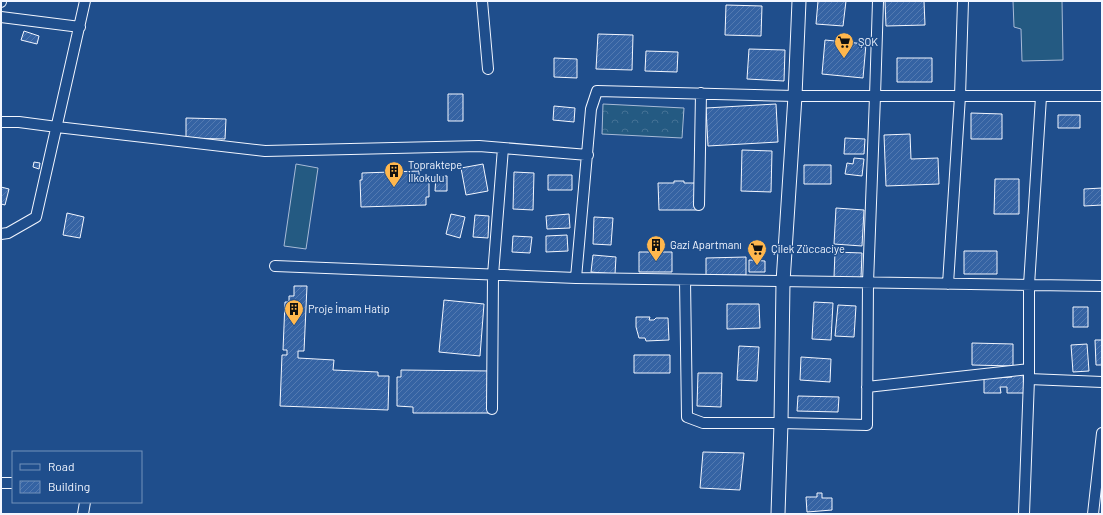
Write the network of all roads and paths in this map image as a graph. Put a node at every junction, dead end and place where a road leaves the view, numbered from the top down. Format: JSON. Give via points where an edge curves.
{"nodes":[{"id":1,"x":85,"y":1,"type":"edge"},
{"id":2,"x":482,"y":1,"type":"edge"},
{"id":3,"x":798,"y":1,"type":"edge"},
{"id":4,"x":878,"y":1,"type":"edge"},
{"id":5,"x":963,"y":1,"type":"edge"},
{"id":6,"x":1,"y":16,"type":"edge"},
{"id":7,"x":80,"y":26,"type":"junction"},
{"id":8,"x":488,"y":69,"type":"dead end"},
{"id":9,"x":701,"y":94,"type":"junction"},
{"id":10,"x":794,"y":96,"type":"junction"},
{"id":11,"x":875,"y":96,"type":"junction"},
{"id":12,"x":960,"y":96,"type":"junction"},
{"id":13,"x":1102,"y":96,"type":"edge"},
{"id":14,"x":1041,"y":97,"type":"junction"},
{"id":15,"x":1,"y":122,"type":"edge"},
{"id":16,"x":57,"y":127,"type":"junction"},
{"id":17,"x":503,"y":148,"type":"junction"},
{"id":18,"x":588,"y":155,"type":"junction"},
{"id":19,"x":699,"y":205,"type":"dead end"},
{"id":20,"x":1,"y":234,"type":"edge"},
{"id":21,"x":275,"y":266,"type":"dead end"},
{"id":22,"x":493,"y":275,"type":"junction"},
{"id":23,"x":576,"y":278,"type":"junction"},
{"id":24,"x":685,"y":280,"type":"junction"},
{"id":25,"x":783,"y":282,"type":"junction"},
{"id":26,"x":868,"y":283,"type":"junction"},
{"id":27,"x":948,"y":284,"type":"junction"},
{"id":28,"x":1029,"y":285,"type":"junction"},
{"id":29,"x":1102,"y":286,"type":"edge"},
{"id":30,"x":1029,"y":374,"type":"junction"},
{"id":31,"x":1102,"y":382,"type":"edge"},
{"id":32,"x":867,"y":387,"type":"junction"},
{"id":33,"x":492,"y":409,"type":"dead end"},
{"id":34,"x":781,"y":423,"type":"junction"},
{"id":35,"x":1102,"y":433,"type":"edge"},
{"id":36,"x":1,"y":483,"type":"edge"},
{"id":37,"x":12,"y":483,"type":"edge"},
{"id":38,"x":84,"y":503,"type":"edge"},
{"id":39,"x":83,"y":514,"type":"edge"},
{"id":40,"x":778,"y":514,"type":"edge"},
{"id":41,"x":1024,"y":514,"type":"edge"},
{"id":42,"x":1093,"y":514,"type":"edge"}],
"edges":[{"from":1,"to":7,"type":"street"},
{"from":2,"to":8,"type":"street"},
{"from":3,"to":10,"type":"main road"},
{"from":4,"to":11,"type":"street"},
{"from":5,"to":12,"type":"street"},
{"from":6,"to":7,"type":"street"},
{"from":7,"to":16,"type":"street"},
{"from":9,"to":10,"type":"street"},
{"from":9,"to":18,"type":"street","via":[[597,91],[591,109]]},
{"from":9,"to":19,"type":"street"},
{"from":10,"to":11,"type":"street"},
{"from":10,"to":25,"type":"main road"},
{"from":11,"to":12,"type":"street"},
{"from":11,"to":26,"type":"street"},
{"from":12,"to":14,"type":"street"},
{"from":12,"to":27,"type":"street"},
{"from":13,"to":14,"type":"street"},
{"from":14,"to":28,"type":"street"},
{"from":15,"to":16,"type":"street"},
{"from":16,"to":17,"type":"street","via":[[265,150],[472,146]]},
{"from":16,"to":20,"type":"street","via":[[36,217],[8,233]]},
{"from":17,"to":18,"type":"street"},
{"from":17,"to":22,"type":"street"},
{"from":18,"to":23,"type":"street"},
{"from":21,"to":22,"type":"street"},
{"from":22,"to":23,"type":"street"},
{"from":22,"to":33,"type":"street"},
{"from":23,"to":24,"type":"street"},
{"from":24,"to":25,"type":"street"},
{"from":24,"to":34,"type":"street","via":[[687,417],[703,423]]},
{"from":25,"to":26,"type":"street"},
{"from":25,"to":34,"type":"main road"},
{"from":26,"to":27,"type":"street"},
{"from":26,"to":32,"type":"street"},
{"from":27,"to":28,"type":"street"},
{"from":28,"to":29,"type":"street"},
{"from":28,"to":30,"type":"street"},
{"from":30,"to":31,"type":"street"},
{"from":30,"to":32,"type":"street"},
{"from":30,"to":41,"type":"street"},
{"from":32,"to":34,"type":"street","via":[[867,425]]},
{"from":34,"to":40,"type":"main road"},
{"from":35,"to":42,"type":"street"},
{"from":36,"to":37,"type":"street"},
{"from":38,"to":39,"type":"street"}]}
